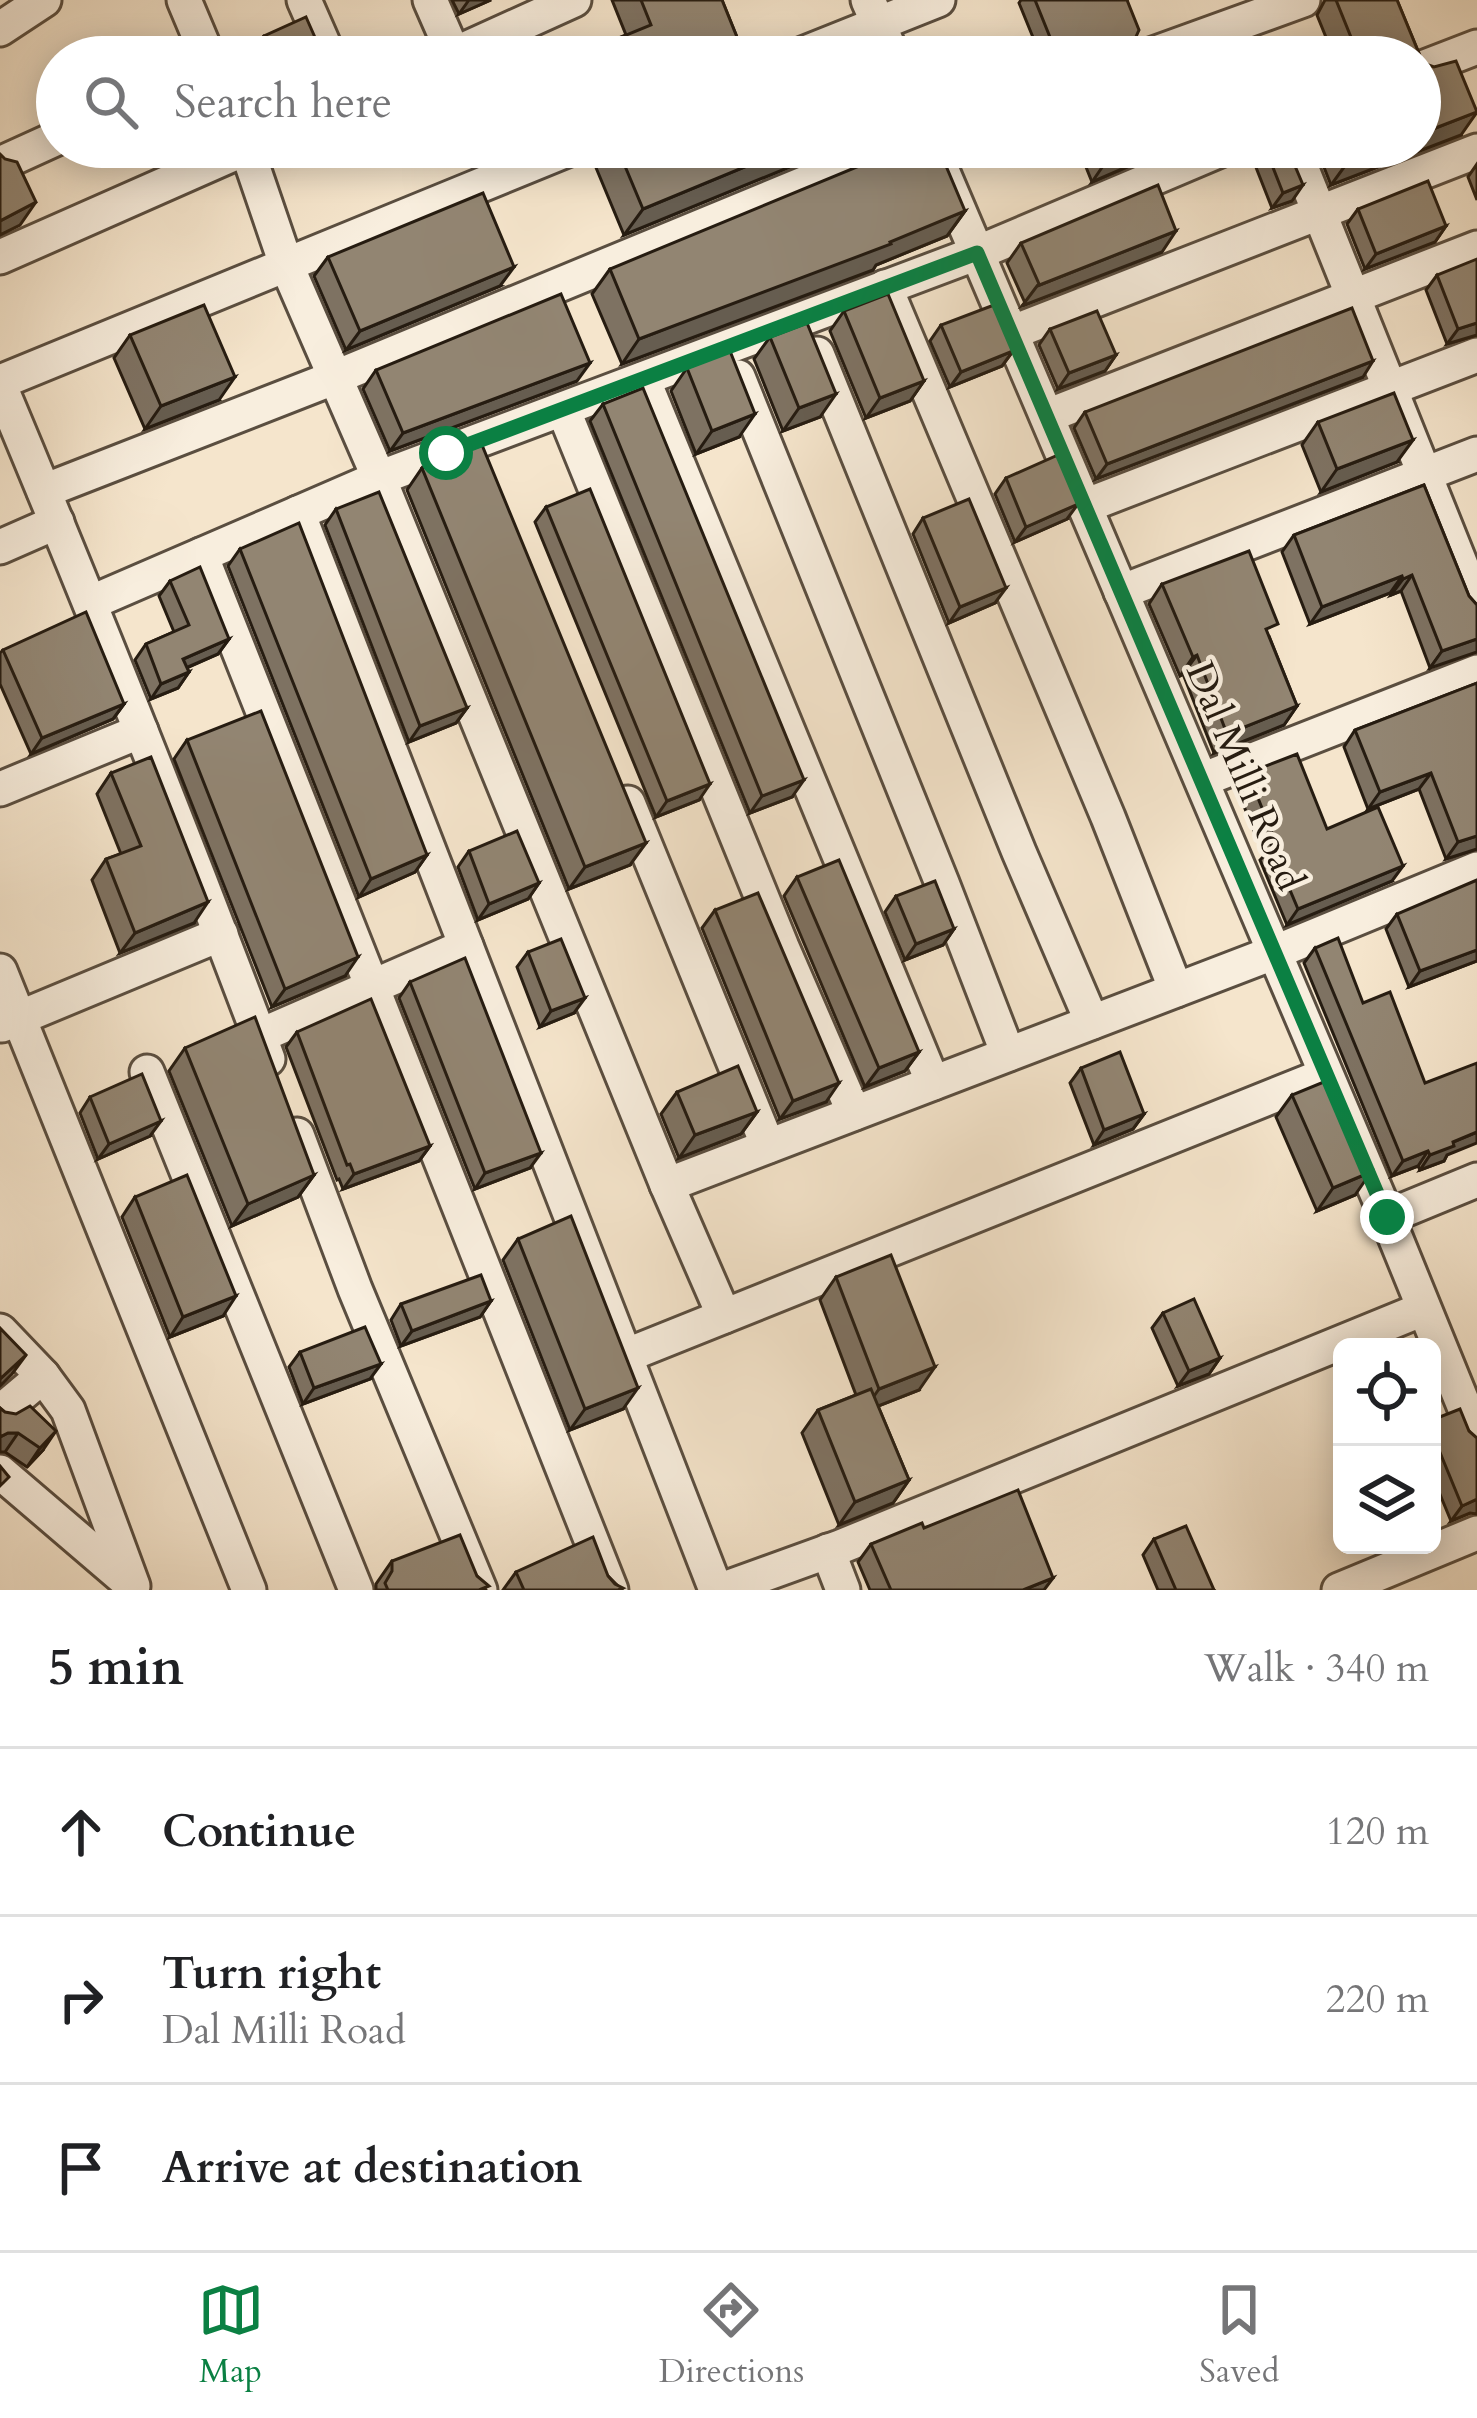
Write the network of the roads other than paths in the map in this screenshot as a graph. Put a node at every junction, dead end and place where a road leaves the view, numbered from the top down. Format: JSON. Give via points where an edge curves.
{"nodes":[{"id":1,"x":44,"y":0,"type":"edge"},
{"id":2,"x":184,"y":0,"type":"edge"},
{"id":3,"x":304,"y":0,"type":"edge"},
{"id":4,"x":430,"y":0,"type":"edge"},
{"id":5,"x":574,"y":0,"type":"edge"},
{"id":6,"x":938,"y":0,"type":"edge"},
{"id":7,"x":1303,"y":0,"type":"edge"},
{"id":8,"x":873,"y":12,"type":"edge"},
{"id":9,"x":0,"y":29,"type":"edge"},
{"id":10,"x":199,"y":36,"type":"edge"},
{"id":11,"x":320,"y":36,"type":"edge"},
{"id":12,"x":444,"y":36,"type":"edge"},
{"id":13,"x":495,"y":36,"type":"edge"},
{"id":14,"x":832,"y":36,"type":"edge"},
{"id":15,"x":1203,"y":36,"type":"edge"},
{"id":16,"x":1477,"y":47,"type":"edge"},
{"id":17,"x":1441,"y":61,"type":"edge"},
{"id":18,"x":36,"y":148,"type":"edge"},
{"id":19,"x":1477,"y":151,"type":"edge"},
{"id":20,"x":0,"y":164,"type":"edge"},
{"id":21,"x":1441,"y":165,"type":"edge"},
{"id":22,"x":200,"y":168,"type":"edge"},
{"id":23,"x":254,"y":168,"type":"edge"},
{"id":24,"x":522,"y":168,"type":"edge"},
{"id":25,"x":842,"y":168,"type":"edge"},
{"id":26,"x":941,"y":168,"type":"edge"},
{"id":27,"x":1177,"y":168,"type":"edge"},
{"id":28,"x":1301,"y":168,"type":"edge"},
{"id":29,"x":1432,"y":168,"type":"edge"},
{"id":30,"x":1318,"y":211,"type":"junction"},
{"id":31,"x":1477,"y":248,"type":"edge"},
{"id":32,"x":977,"y":253,"type":"junction"},
{"id":33,"x":0,"y":257,"type":"edge"},
{"id":34,"x":286,"y":264,"type":"junction"},
{"id":35,"x":885,"y":287,"type":"junction"},
{"id":36,"x":1353,"y":297,"type":"junction"},
{"id":37,"x":803,"y":319,"type":"junction"},
{"id":38,"x":1011,"y":333,"type":"junction"},
{"id":39,"x":726,"y":347,"type":"junction"},
{"id":40,"x":1477,"y":356,"type":"edge"},
{"id":41,"x":336,"y":377,"type":"junction"},
{"id":42,"x":643,"y":379,"type":"junction"},
{"id":43,"x":0,"y":384,"type":"edge"},
{"id":44,"x":1391,"y":388,"type":"junction"},
{"id":45,"x":563,"y":409,"type":"junction"},
{"id":46,"x":1046,"y":416,"type":"junction"},
{"id":47,"x":1477,"y":454,"type":"edge"},
{"id":48,"x":1424,"y":474,"type":"junction"},
{"id":49,"x":380,"y":478,"type":"junction"},
{"id":50,"x":44,"y":490,"type":"junction"},
{"id":51,"x":1085,"y":506,"type":"junction"},
{"id":52,"x":298,"y":513,"type":"junction"},
{"id":53,"x":57,"y":523,"type":"junction"},
{"id":54,"x":0,"y":547,"type":"edge"},
{"id":55,"x":201,"y":555,"type":"junction"},
{"id":56,"x":1121,"y":592,"type":"junction"},
{"id":57,"x":90,"y":603,"type":"junction"},
{"id":58,"x":1477,"y":605,"type":"edge"},
{"id":59,"x":1477,"y":672,"type":"edge"},
{"id":60,"x":141,"y":731,"type":"junction"},
{"id":61,"x":611,"y":764,"type":"edge"},
{"id":62,"x":1202,"y":780,"type":"junction"},
{"id":63,"x":0,"y":789,"type":"edge"},
{"id":64,"x":1477,"y":868,"type":"edge"},
{"id":65,"x":221,"y":934,"type":"junction"},
{"id":66,"x":466,"y":946,"type":"junction"},
{"id":67,"x":1274,"y":953,"type":"junction"},
{"id":68,"x":0,"y":970,"type":"edge"},
{"id":69,"x":372,"y":988,"type":"junction"},
{"id":70,"x":1176,"y":990,"type":"junction"},
{"id":71,"x":9,"y":1022,"type":"edge"},
{"id":72,"x":1092,"y":1022,"type":"junction"},
{"id":73,"x":260,"y":1036,"type":"junction"},
{"id":74,"x":1008,"y":1054,"type":"junction"},
{"id":75,"x":147,"y":1072,"type":"edge"},
{"id":76,"x":1325,"y":1075,"type":"junction"},
{"id":77,"x":933,"y":1083,"type":"junction"},
{"id":78,"x":854,"y":1113,"type":"junction"},
{"id":79,"x":768,"y":1146,"type":"junction"},
{"id":80,"x":1477,"y":1180,"type":"edge"},
{"id":81,"x":667,"y":1185,"type":"junction"},
{"id":82,"x":1387,"y":1217,"type":"junction"},
{"id":83,"x":1423,"y":1309,"type":"junction"},
{"id":84,"x":724,"y":1316,"type":"junction"},
{"id":85,"x":0,"y":1330,"type":"edge"},
{"id":86,"x":626,"y":1356,"type":"junction"},
{"id":87,"x":43,"y":1376,"type":"junction"},
{"id":88,"x":0,"y":1412,"type":"edge"},
{"id":89,"x":1477,"y":1438,"type":"edge"},
{"id":90,"x":0,"y":1472,"type":"edge"},
{"id":91,"x":1477,"y":1533,"type":"edge"},
{"id":92,"x":828,"y":1551,"type":"junction"},
{"id":93,"x":136,"y":1588,"type":"edge"},
{"id":94,"x":249,"y":1590,"type":"edge"},
{"id":95,"x":356,"y":1590,"type":"edge"},
{"id":96,"x":480,"y":1590,"type":"edge"},
{"id":97,"x":611,"y":1590,"type":"edge"},
{"id":98,"x":719,"y":1590,"type":"edge"},
{"id":99,"x":843,"y":1590,"type":"edge"},
{"id":100,"x":1339,"y":1590,"type":"edge"}],
"edges":[{"from":1,"to":9,"type":"street"},
{"from":2,"to":10,"type":"street"},
{"from":3,"to":11,"type":"street"},
{"from":4,"to":12,"type":"street"},
{"from":5,"to":13,"type":"street"},
{"from":6,"to":8,"type":"street"},
{"from":7,"to":15,"type":"street"},
{"from":8,"to":14,"type":"street"},
{"from":16,"to":17,"type":"street"},
{"from":18,"to":20,"type":"street"},
{"from":19,"to":21,"type":"street"},
{"from":22,"to":33,"type":"street"},
{"from":23,"to":34,"type":"street"},
{"from":24,"to":34,"type":"street"},
{"from":25,"to":41,"type":"street"},
{"from":26,"to":32,"type":"street","name":"Dal Milli Road"},
{"from":27,"to":32,"type":"street"},
{"from":28,"to":30,"type":"street"},
{"from":29,"to":30,"type":"street"},
{"from":30,"to":36,"type":"street"},
{"from":30,"to":38,"type":"street"},
{"from":31,"to":36,"type":"street"},
{"from":32,"to":35,"type":"street"},
{"from":32,"to":38,"type":"street","name":"Dal Milli Road"},
{"from":34,"to":41,"type":"street"},
{"from":34,"to":43,"type":"street"},
{"from":35,"to":37,"type":"street"},
{"from":35,"to":70,"type":"street"},
{"from":36,"to":44,"type":"street"},
{"from":36,"to":46,"type":"street"},
{"from":37,"to":39,"type":"street"},
{"from":37,"to":72,"type":"street"},
{"from":38,"to":46,"type":"street","name":"Dal Milli Road"},
{"from":39,"to":42,"type":"street"},
{"from":39,"to":74,"type":"street"},
{"from":40,"to":44,"type":"street"},
{"from":41,"to":49,"type":"street"},
{"from":41,"to":50,"type":"street"},
{"from":42,"to":45,"type":"street"},
{"from":42,"to":77,"type":"street"},
{"from":43,"to":50,"type":"street"},
{"from":44,"to":48,"type":"street"},
{"from":44,"to":51,"type":"street"},
{"from":45,"to":49,"type":"street","via":[[483,451]]},
{"from":45,"to":78,"type":"street"},
{"from":46,"to":51,"type":"street","name":"Dal Milli Road"},
{"from":47,"to":48,"type":"street"},
{"from":48,"to":56,"type":"street"},
{"from":48,"to":58,"type":"street"},
{"from":49,"to":52,"type":"street"},
{"from":49,"to":81,"type":"street"},
{"from":50,"to":53,"type":"street"},
{"from":51,"to":56,"type":"street","name":"Dal Milli Road"},
{"from":52,"to":55,"type":"street"},
{"from":52,"to":66,"type":"street"},
{"from":53,"to":54,"type":"street"},
{"from":53,"to":57,"type":"street"},
{"from":55,"to":57,"type":"street"},
{"from":55,"to":69,"type":"street"},
{"from":56,"to":62,"type":"street","name":"Dal Milli Road"},
{"from":57,"to":60,"type":"street"},
{"from":59,"to":62,"type":"street"},
{"from":60,"to":63,"type":"street"},
{"from":60,"to":65,"type":"street"},
{"from":61,"to":79,"type":"street"},
{"from":62,"to":67,"type":"street","name":"Dal Milli Road"},
{"from":64,"to":67,"type":"street"},
{"from":65,"to":71,"type":"street"},
{"from":65,"to":73,"type":"street"},
{"from":66,"to":69,"type":"street"},
{"from":66,"to":86,"type":"street"},
{"from":67,"to":70,"type":"street"},
{"from":67,"to":76,"type":"street","name":"Dal Milli Road"},
{"from":68,"to":71,"type":"street"},
{"from":69,"to":73,"type":"street"},
{"from":69,"to":97,"type":"street"},
{"from":70,"to":72,"type":"street"},
{"from":71,"to":94,"type":"street"},
{"from":72,"to":74,"type":"street"},
{"from":73,"to":96,"type":"street"},
{"from":74,"to":77,"type":"street"},
{"from":75,"to":95,"type":"street"},
{"from":76,"to":82,"type":"street","name":"Dal Milli Road"},
{"from":76,"to":84,"type":"street"},
{"from":77,"to":78,"type":"street"},
{"from":78,"to":79,"type":"street"},
{"from":79,"to":81,"type":"street"},
{"from":80,"to":82,"type":"street"},
{"from":81,"to":84,"type":"street"},
{"from":82,"to":83,"type":"street","name":"Dal Milli Road"},
{"from":83,"to":89,"type":"street","name":"Dal Milli Road"},
{"from":83,"to":92,"type":"street"},
{"from":84,"to":86,"type":"street"},
{"from":85,"to":87,"type":"street"},
{"from":86,"to":98,"type":"street"},
{"from":87,"to":88,"type":"street"},
{"from":87,"to":93,"type":"street","via":[[68,1410]]},
{"from":90,"to":93,"type":"street"},
{"from":91,"to":100,"type":"street"},
{"from":92,"to":98,"type":"street"},
{"from":92,"to":99,"type":"street"}]}
